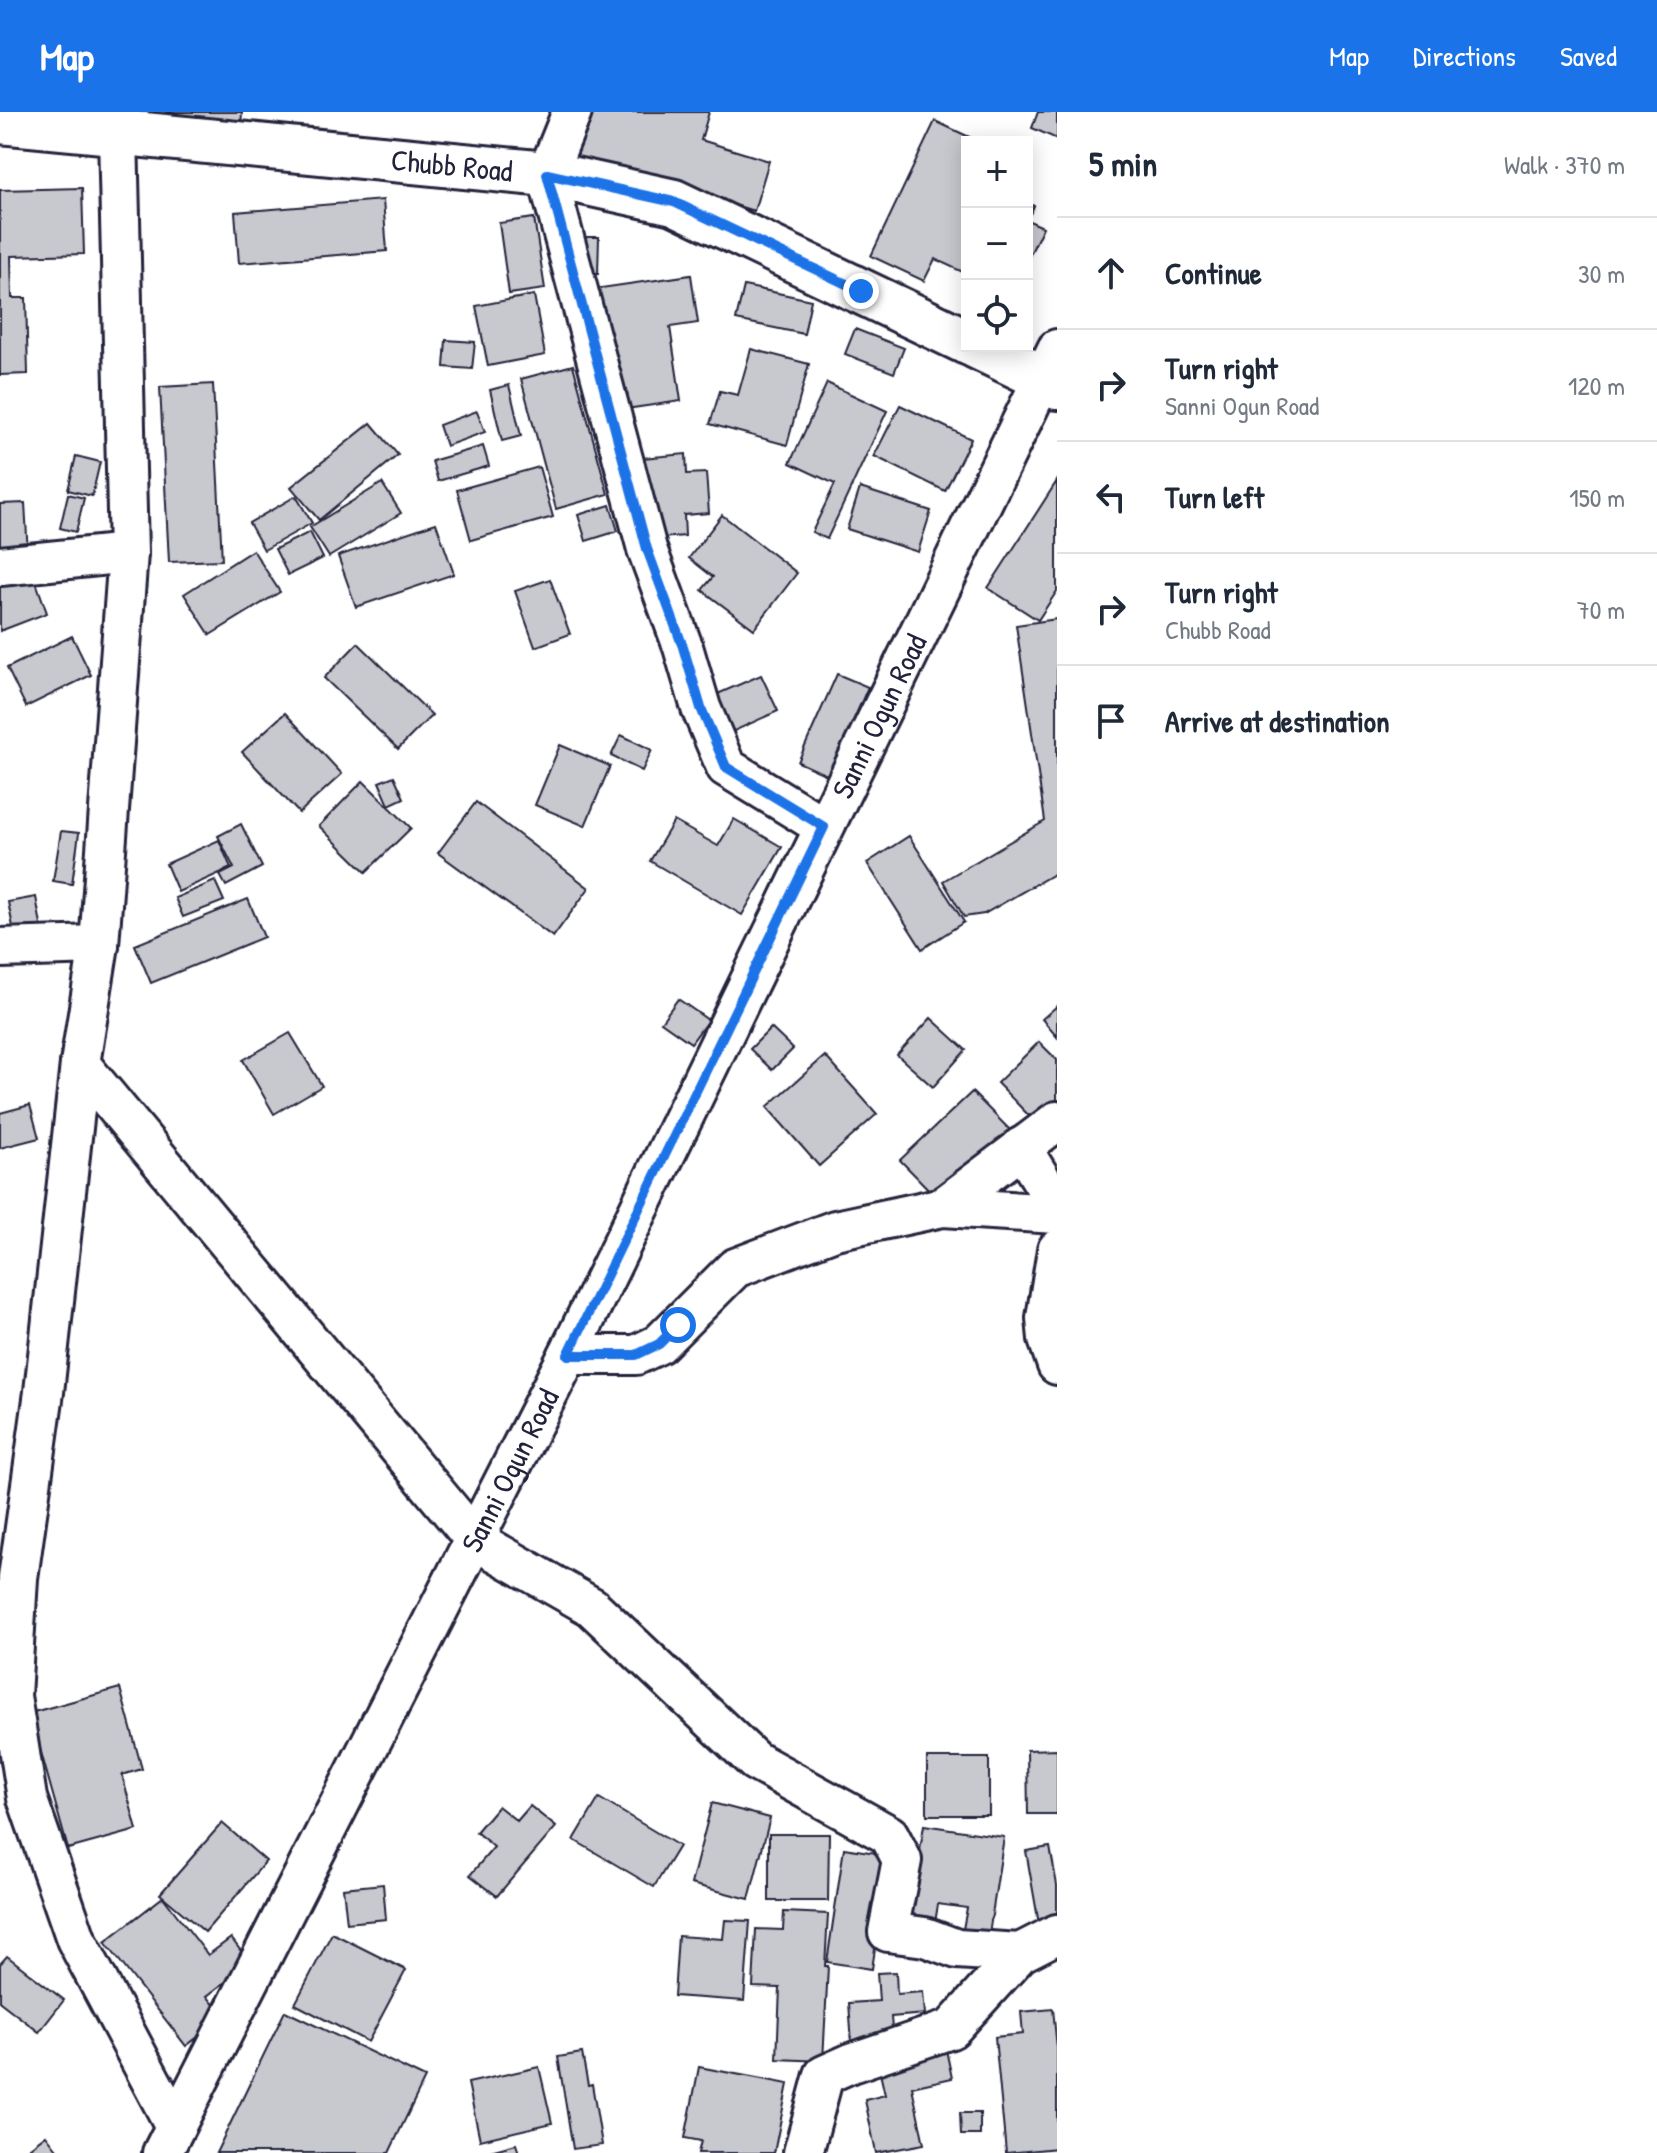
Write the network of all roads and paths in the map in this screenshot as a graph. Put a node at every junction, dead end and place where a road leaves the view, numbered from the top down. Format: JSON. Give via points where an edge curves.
{"nodes":[{"id":1,"x":572,"y":112,"type":"edge"},
{"id":2,"x":0,"y":121,"type":"edge"},
{"id":3,"x":119,"y":123,"type":"edge"},
{"id":4,"x":547,"y":174,"type":"junction"},
{"id":5,"x":961,"y":339,"type":"edge"},
{"id":6,"x":994,"y":352,"type":"edge"},
{"id":7,"x":1052,"y":372,"type":"edge"},
{"id":8,"x":128,"y":553,"type":"junction"},
{"id":9,"x":0,"y":566,"type":"edge"},
{"id":10,"x":824,"y":827,"type":"junction"},
{"id":11,"x":99,"y":945,"type":"junction"},
{"id":12,"x":0,"y":948,"type":"edge"},
{"id":13,"x":80,"y":1064,"type":"junction"},
{"id":14,"x":1057,"y":1121,"type":"edge"},
{"id":15,"x":1021,"y":1147,"type":"junction"},
{"id":16,"x":1057,"y":1205,"type":"edge"},
{"id":17,"x":943,"y":1207,"type":"junction"},
{"id":18,"x":1057,"y":1214,"type":"edge"},
{"id":19,"x":1057,"y":1250,"type":"edge"},
{"id":20,"x":568,"y":1355,"type":"junction"},
{"id":21,"x":1057,"y":1365,"type":"edge"},
{"id":22,"x":475,"y":1540,"type":"junction"},
{"id":23,"x":1057,"y":1934,"type":"edge"},
{"id":24,"x":1020,"y":1953,"type":"junction"},
{"id":25,"x":168,"y":2140,"type":"edge"},
{"id":26,"x":803,"y":2153,"type":"edge"}],
"edges":[{"from":1,"to":4,"type":"street"},
{"from":2,"to":3,"type":"street","name":"Chubb Road"},
{"from":3,"to":4,"type":"street","name":"Chubb Road"},
{"from":3,"to":8,"type":"street"},
{"from":4,"to":5,"type":"street","name":"Chubb Road","via":[[674,202]]},
{"from":4,"to":10,"type":"street","via":[[647,549],[707,723],[726,767]]},
{"from":6,"to":7,"type":"street"},
{"from":7,"to":10,"type":"street","name":"Sanni Ogun Road"},
{"from":8,"to":9,"type":"street"},
{"from":8,"to":11,"type":"street"},
{"from":10,"to":20,"type":"street","name":"Sanni Ogun Road"},
{"from":11,"to":12,"type":"street"},
{"from":11,"to":13,"type":"street"},
{"from":13,"to":22,"type":"street"},
{"from":13,"to":25,"type":"street","via":[[18,1578],[11,1696],[27,1798],[76,1939]]},
{"from":14,"to":15,"type":"street"},
{"from":15,"to":16,"type":"street"},
{"from":15,"to":17,"type":"street"},
{"from":17,"to":18,"type":"street"},
{"from":17,"to":20,"type":"street","via":[[835,1230],[735,1268],[659,1344],[636,1355]]},
{"from":19,"to":21,"type":"street","via":[[1046,1318]]},
{"from":20,"to":22,"type":"street","name":"Sanni Ogun Road"},
{"from":22,"to":24,"type":"street","via":[[592,1607],[755,1761],[889,1835],[902,1860],[888,1932],[957,1949]]},
{"from":22,"to":25,"type":"street","name":"Sanni Ogun Road"},
{"from":23,"to":24,"type":"street"},
{"from":24,"to":26,"type":"street","via":[[951,2029],[824,2075]]}]}
